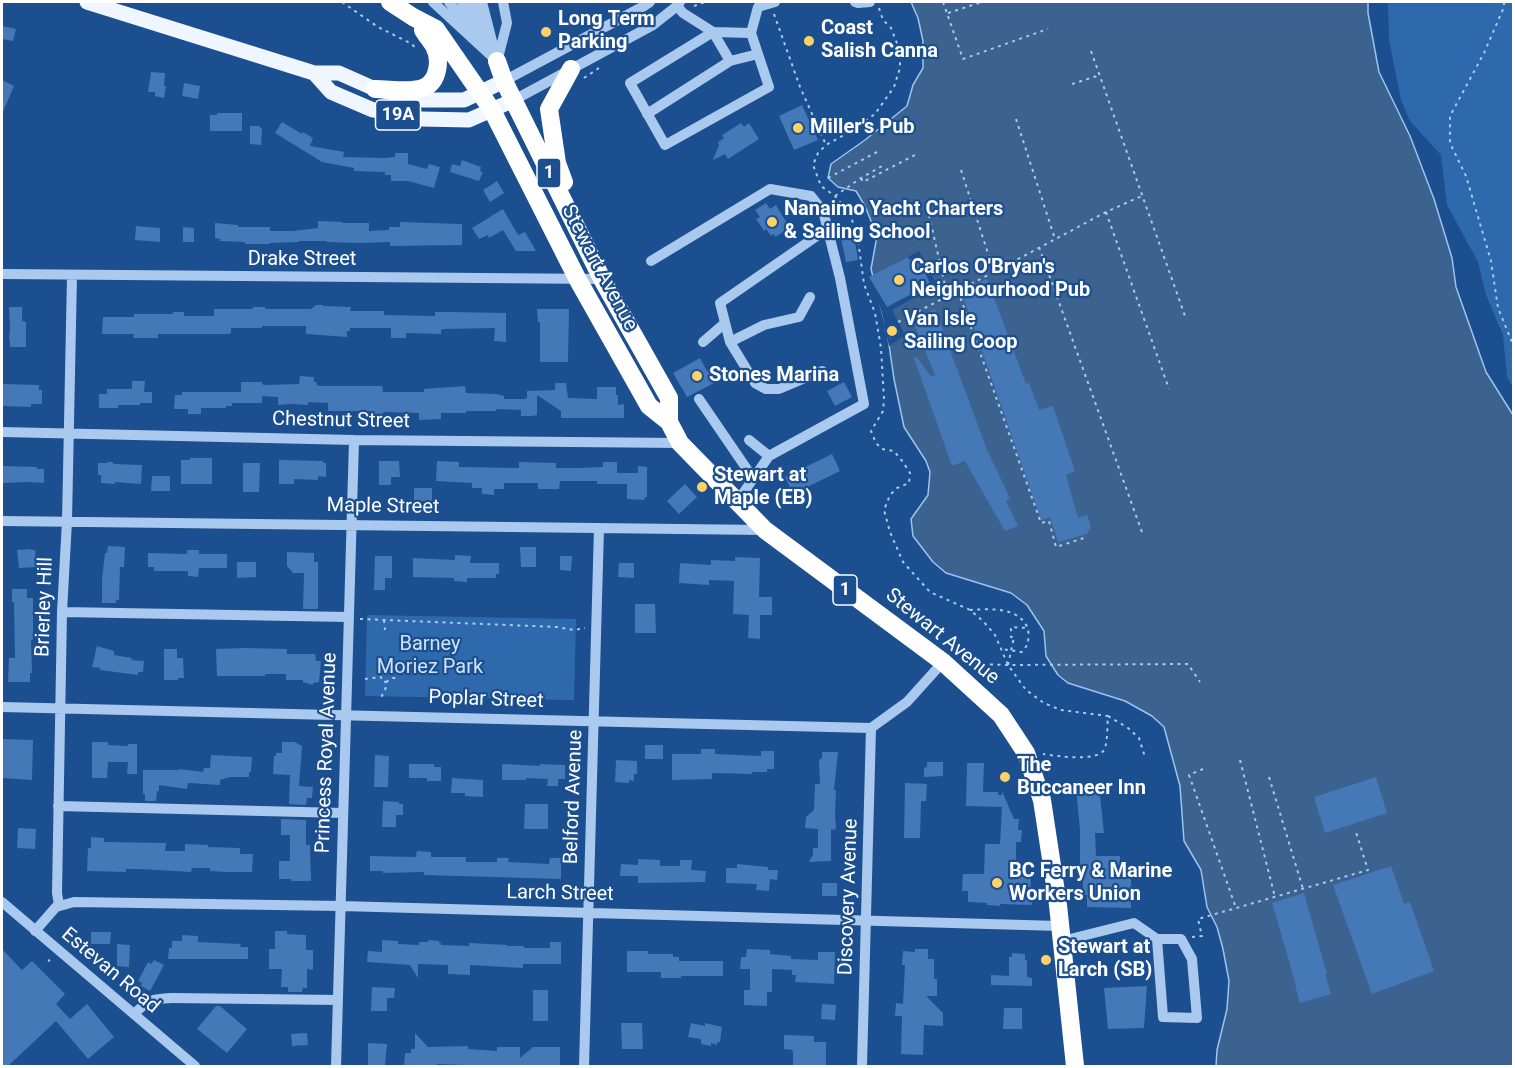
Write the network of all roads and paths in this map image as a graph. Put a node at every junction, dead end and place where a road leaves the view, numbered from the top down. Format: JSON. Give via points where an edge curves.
{"nodes":[{"id":1,"x":87,"y":2,"type":"edge"},
{"id":2,"x":342,"y":2,"type":"edge"},
{"id":3,"x":390,"y":2,"type":"edge"},
{"id":4,"x":433,"y":2,"type":"edge"},
{"id":5,"x":441,"y":2,"type":"edge"},
{"id":6,"x":449,"y":2,"type":"edge"},
{"id":7,"x":456,"y":2,"type":"edge"},
{"id":8,"x":462,"y":2,"type":"edge"},
{"id":9,"x":468,"y":2,"type":"edge"},
{"id":10,"x":473,"y":2,"type":"edge"},
{"id":11,"x":480,"y":2,"type":"edge"},
{"id":12,"x":503,"y":2,"type":"edge"},
{"id":13,"x":650,"y":2,"type":"edge"},
{"id":14,"x":773,"y":2,"type":"edge"},
{"id":15,"x":855,"y":2,"type":"edge"},
{"id":16,"x":870,"y":2,"type":"edge"},
{"id":17,"x":943,"y":2,"type":"edge"},
{"id":18,"x":982,"y":2,"type":"edge"},
{"id":19,"x":1504,"y":2,"type":"edge"},
{"id":20,"x":678,"y":4,"type":"edge"},
{"id":21,"x":948,"y":14,"type":"junction"},
{"id":22,"x":413,"y":17,"type":"junction"},
{"id":23,"x":1048,"y":29,"type":"dead end"},
{"id":24,"x":713,"y":32,"type":"junction"},
{"id":25,"x":751,"y":33,"type":"junction"},
{"id":26,"x":418,"y":51,"type":"dead end"},
{"id":27,"x":1091,"y":51,"type":"dead end"},
{"id":28,"x":758,"y":54,"type":"junction"},
{"id":29,"x":497,"y":61,"type":"junction"},
{"id":30,"x":730,"y":61,"type":"junction"},
{"id":31,"x":571,"y":69,"type":"junction"},
{"id":32,"x":314,"y":73,"type":"junction"},
{"id":33,"x":1100,"y":75,"type":"junction"},
{"id":34,"x":504,"y":81,"type":"junction"},
{"id":35,"x":1072,"y":84,"type":"dead end"},
{"id":36,"x":375,"y":89,"type":"junction"},
{"id":37,"x":480,"y":92,"type":"junction"},
{"id":38,"x":513,"y":100,"type":"junction"},
{"id":39,"x":492,"y":110,"type":"junction"},
{"id":40,"x":647,"y":114,"type":"junction"},
{"id":41,"x":1016,"y":119,"type":"dead end"},
{"id":42,"x":826,"y":145,"type":"junction"},
{"id":43,"x":878,"y":152,"type":"dead end"},
{"id":44,"x":915,"y":155,"type":"dead end"},
{"id":45,"x":884,"y":165,"type":"dead end"},
{"id":46,"x":961,"y":170,"type":"dead end"},
{"id":47,"x":828,"y":178,"type":"dead end"},
{"id":48,"x":861,"y":178,"type":"junction"},
{"id":49,"x":835,"y":196,"type":"junction"},
{"id":50,"x":1142,"y":196,"type":"junction"},
{"id":51,"x":1106,"y":212,"type":"junction"},
{"id":52,"x":929,"y":215,"type":"dead end"},
{"id":53,"x":827,"y":229,"type":"junction"},
{"id":54,"x":1055,"y":240,"type":"junction"},
{"id":55,"x":585,"y":246,"type":"junction"},
{"id":56,"x":1039,"y":247,"type":"junction"},
{"id":57,"x":651,"y":261,"type":"dead end"},
{"id":58,"x":994,"y":272,"type":"junction"},
{"id":59,"x":2,"y":274,"type":"edge"},
{"id":60,"x":72,"y":276,"type":"junction"},
{"id":61,"x":602,"y":279,"type":"junction"},
{"id":62,"x":578,"y":280,"type":"junction"},
{"id":63,"x":958,"y":291,"type":"junction"},
{"id":64,"x":948,"y":296,"type":"junction"},
{"id":65,"x":810,"y":297,"type":"dead end"},
{"id":66,"x":1185,"y":316,"type":"dead end"},
{"id":67,"x":725,"y":322,"type":"junction"},
{"id":68,"x":898,"y":322,"type":"dead end"},
{"id":69,"x":703,"y":342,"type":"dead end"},
{"id":70,"x":730,"y":342,"type":"junction"},
{"id":71,"x":1514,"y":347,"type":"edge"},
{"id":72,"x":822,"y":371,"type":"dead end"},
{"id":73,"x":1170,"y":388,"type":"dead end"},
{"id":74,"x":699,"y":399,"type":"dead end"},
{"id":75,"x":669,"y":422,"type":"junction"},
{"id":76,"x":2,"y":432,"type":"edge"},
{"id":77,"x":69,"y":433,"type":"junction"},
{"id":78,"x":354,"y":440,"type":"junction"},
{"id":79,"x":749,"y":440,"type":"dead end"},
{"id":80,"x":680,"y":443,"type":"junction"},
{"id":81,"x":769,"y":456,"type":"junction"},
{"id":82,"x":753,"y":478,"type":"junction"},
{"id":83,"x":737,"y":502,"type":"junction"},
{"id":84,"x":2,"y":521,"type":"edge"},
{"id":85,"x":67,"y":521,"type":"junction"},
{"id":86,"x":351,"y":524,"type":"junction"},
{"id":87,"x":599,"y":528,"type":"junction"},
{"id":88,"x":765,"y":530,"type":"junction"},
{"id":89,"x":1143,"y":535,"type":"dead end"},
{"id":90,"x":1087,"y":537,"type":"dead end"},
{"id":91,"x":970,"y":610,"type":"junction"},
{"id":92,"x":62,"y":612,"type":"junction"},
{"id":93,"x":349,"y":617,"type":"junction"},
{"id":94,"x":384,"y":620,"type":"junction"},
{"id":95,"x":596,"y":625,"type":"junction"},
{"id":96,"x":1027,"y":628,"type":"junction"},
{"id":97,"x":385,"y":630,"type":"dead end"},
{"id":98,"x":1001,"y":649,"type":"junction"},
{"id":99,"x":943,"y":662,"type":"junction"},
{"id":100,"x":975,"y":664,"type":"dead end"},
{"id":101,"x":1008,"y":665,"type":"junction"},
{"id":102,"x":398,"y":678,"type":"dead end"},
{"id":103,"x":365,"y":679,"type":"dead end"},
{"id":104,"x":386,"y":682,"type":"junction"},
{"id":105,"x":1200,"y":682,"type":"dead end"},
{"id":106,"x":380,"y":700,"type":"dead end"},
{"id":107,"x":2,"y":707,"type":"edge"},
{"id":108,"x":60,"y":708,"type":"junction"},
{"id":109,"x":346,"y":714,"type":"junction"},
{"id":110,"x":1108,"y":716,"type":"junction"},
{"id":111,"x":594,"y":722,"type":"junction"},
{"id":112,"x":871,"y":728,"type":"junction"},
{"id":113,"x":1026,"y":753,"type":"junction"},
{"id":114,"x":1145,"y":757,"type":"dead end"},
{"id":115,"x":1240,"y":760,"type":"dead end"},
{"id":116,"x":1203,"y":769,"type":"dead end"},
{"id":117,"x":1269,"y":777,"type":"dead end"},
{"id":118,"x":58,"y":806,"type":"junction"},
{"id":119,"x":343,"y":813,"type":"junction"},
{"id":120,"x":1355,"y":829,"type":"dead end"},
{"id":121,"x":1303,"y":889,"type":"junction"},
{"id":122,"x":1275,"y":897,"type":"junction"},
{"id":123,"x":2,"y":903,"type":"edge"},
{"id":124,"x":59,"y":905,"type":"junction"},
{"id":125,"x":341,"y":906,"type":"junction"},
{"id":126,"x":1236,"y":908,"type":"junction"},
{"id":127,"x":588,"y":912,"type":"junction"},
{"id":128,"x":866,"y":920,"type":"junction"},
{"id":129,"x":35,"y":931,"type":"junction"},
{"id":130,"x":1061,"y":933,"type":"junction"},
{"id":131,"x":1156,"y":939,"type":"junction"},
{"id":132,"x":1181,"y":939,"type":"junction"},
{"id":133,"x":338,"y":1000,"type":"junction"},
{"id":134,"x":134,"y":1014,"type":"junction"},
{"id":135,"x":195,"y":1066,"type":"edge"},
{"id":136,"x":336,"y":1066,"type":"edge"},
{"id":137,"x":584,"y":1066,"type":"edge"},
{"id":138,"x":862,"y":1066,"type":"edge"},
{"id":139,"x":1075,"y":1066,"type":"edge"}],
"edges":[{"from":1,"to":32,"type":"main road","number":"19A"},
{"from":2,"to":26,"type":"path"},
{"from":3,"to":22,"type":"highway","number":"1"},
{"from":4,"to":29,"type":"street","number":"1"},
{"from":5,"to":29,"type":"street"},
{"from":6,"to":29,"type":"street"},
{"from":7,"to":29,"type":"street"},
{"from":8,"to":29,"type":"street"},
{"from":9,"to":29,"type":"street"},
{"from":10,"to":29,"type":"street"},
{"from":11,"to":29,"type":"street"},
{"from":12,"to":29,"type":"street","via":[[507,22]]},
{"from":13,"to":34,"type":"street"},
{"from":14,"to":25,"type":"street","via":[[758,7]]},
{"from":14,"to":42,"type":"path","via":[[800,87]]},
{"from":15,"to":16,"type":"street"},
{"from":16,"to":42,"type":"path","via":[[878,6],[891,28],[900,51],[900,68],[894,87],[875,114]]},
{"from":17,"to":21,"type":"path"},
{"from":18,"to":21,"type":"path"},
{"from":19,"to":71,"type":"path","via":[[1484,53],[1450,116],[1450,143],[1466,176],[1491,261],[1498,308]]},
{"from":20,"to":24,"type":"street","via":[[683,13]]},
{"from":20,"to":31,"type":"street","via":[[653,25]]},
{"from":21,"to":23,"type":"path","via":[[963,59]]},
{"from":22,"to":36,"type":"highway","via":[[435,48],[438,61],[432,82],[408,90]]},
{"from":22,"to":37,"type":"highway","name":"Stewart Avenue","number":"1","via":[[435,29]]},
{"from":24,"to":25,"type":"street"},
{"from":24,"to":30,"type":"street"},
{"from":24,"to":40,"type":"street","via":[[630,83]]},
{"from":25,"to":28,"type":"street"},
{"from":27,"to":33,"type":"path"},
{"from":28,"to":30,"type":"street"},
{"from":28,"to":40,"type":"street","via":[[769,87],[664,145]]},
{"from":29,"to":34,"type":"highway","name":"Stewart Avenue","number":"1"},
{"from":30,"to":40,"type":"street"},
{"from":31,"to":38,"type":"street"},
{"from":31,"to":55,"type":"highway","via":[[549,109],[557,163]]},
{"from":32,"to":36,"type":"main road","number":"19A","via":[[339,73]]},
{"from":32,"to":39,"type":"main road","number":"19A","via":[[331,92],[373,110],[421,119],[469,120]]},
{"from":33,"to":35,"type":"path"},
{"from":33,"to":50,"type":"path"},
{"from":34,"to":37,"type":"main road","number":"19A"},
{"from":34,"to":38,"type":"highway","name":"Stewart Avenue","number":"1"},
{"from":36,"to":37,"type":"main road","number":"19A","via":[[423,100],[464,100]]},
{"from":37,"to":39,"type":"highway","name":"Stewart Avenue","number":"1"},
{"from":38,"to":39,"type":"main road","number":"19A"},
{"from":38,"to":55,"type":"highway","name":"Stewart Avenue","number":"1"},
{"from":39,"to":62,"type":"highway","name":"Stewart Avenue","number":"1"},
{"from":41,"to":54,"type":"path"},
{"from":42,"to":49,"type":"path","via":[[813,165],[821,186]]},
{"from":43,"to":47,"type":"path"},
{"from":44,"to":48,"type":"path","via":[[863,182]]},
{"from":45,"to":48,"type":"path"},
{"from":46,"to":58,"type":"path"},
{"from":48,"to":49,"type":"path"},
{"from":49,"to":91,"type":"path","via":[[852,220],[881,348],[883,411],[871,431],[876,443],[882,449],[894,451],[910,473],[909,483],[890,495],[884,510],[890,532],[903,562],[930,592]]},
{"from":50,"to":51,"type":"path"},
{"from":50,"to":66,"type":"path"},
{"from":51,"to":54,"type":"path"},
{"from":51,"to":73,"type":"path"},
{"from":52,"to":64,"type":"path"},
{"from":53,"to":57,"type":"street","via":[[823,211],[811,196],[770,189]]},
{"from":53,"to":67,"type":"street","via":[[720,303]]},
{"from":53,"to":81,"type":"street","via":[[864,404]]},
{"from":54,"to":56,"type":"path"},
{"from":55,"to":61,"type":"highway","name":"Stewart Avenue","number":"1"},
{"from":56,"to":58,"type":"path"},
{"from":56,"to":89,"type":"path"},
{"from":58,"to":63,"type":"path"},
{"from":59,"to":60,"type":"street","name":"Drake Street"},
{"from":60,"to":62,"type":"street","name":"Drake Street"},
{"from":60,"to":77,"type":"street","name":"Brierley Hill"},
{"from":61,"to":62,"type":"street","name":"Drake Street"},
{"from":61,"to":75,"type":"highway","name":"Stewart Avenue","number":"1","via":[[669,398]]},
{"from":62,"to":75,"type":"highway","name":"Stewart Avenue","number":"1","via":[[649,406]]},
{"from":63,"to":64,"type":"path"},
{"from":63,"to":90,"type":"path","via":[[1041,523],[1049,521],[1056,547]]},
{"from":64,"to":68,"type":"path"},
{"from":65,"to":70,"type":"street","via":[[800,317],[764,325]]},
{"from":67,"to":69,"type":"street"},
{"from":67,"to":70,"type":"street"},
{"from":70,"to":72,"type":"street","via":[[755,383],[766,388],[779,388]]},
{"from":74,"to":82,"type":"street"},
{"from":75,"to":80,"type":"highway","name":"Stewart Avenue","number":"1"},
{"from":76,"to":77,"type":"street","name":"Chestnut Street"},
{"from":77,"to":78,"type":"street","name":"Chestnut Street"},
{"from":77,"to":85,"type":"street","name":"Brierley Hill"},
{"from":78,"to":80,"type":"street","name":"Chestnut Street"},
{"from":78,"to":86,"type":"street","name":"Princess Royal Avenue"},
{"from":79,"to":81,"type":"street"},
{"from":80,"to":83,"type":"highway","name":"Stewart Avenue","number":"1"},
{"from":81,"to":82,"type":"street"},
{"from":82,"to":83,"type":"street"},
{"from":83,"to":88,"type":"highway","name":"Stewart Avenue","number":"1"},
{"from":84,"to":85,"type":"street","name":"Maple Street"},
{"from":85,"to":86,"type":"street","name":"Maple Street"},
{"from":85,"to":92,"type":"street","name":"Brierley Hill"},
{"from":86,"to":87,"type":"street","name":"Maple Street"},
{"from":86,"to":93,"type":"street","name":"Princess Royal Avenue"},
{"from":87,"to":88,"type":"street","name":"Maple Street"},
{"from":87,"to":95,"type":"street","name":"Belford Avenue"},
{"from":88,"to":99,"type":"highway","name":"Stewart Avenue","number":"1"},
{"from":91,"to":96,"type":"path","via":[[1008,612],[1020,617]]},
{"from":91,"to":98,"type":"path","via":[[995,635]]},
{"from":92,"to":93,"type":"street"},
{"from":92,"to":108,"type":"street","name":"Brierley Hill"},
{"from":93,"to":94,"type":"path"},
{"from":93,"to":109,"type":"street","name":"Princess Royal Avenue"},
{"from":94,"to":95,"type":"path","via":[[574,630]]},
{"from":94,"to":97,"type":"path"},
{"from":95,"to":111,"type":"street","name":"Belford Avenue"},
{"from":96,"to":98,"type":"path","via":[[1028,644],[1022,652]]},
{"from":96,"to":101,"type":"path","via":[[1011,627],[1014,637]]},
{"from":98,"to":101,"type":"path"},
{"from":99,"to":112,"type":"street","via":[[907,702]]},
{"from":99,"to":113,"type":"highway","name":"Stewart Avenue","number":"1","via":[[1001,715]]},
{"from":100,"to":101,"type":"path"},
{"from":101,"to":105,"type":"path","via":[[1188,664]]},
{"from":101,"to":110,"type":"path","via":[[1026,690],[1044,703],[1061,710]]},
{"from":102,"to":104,"type":"path"},
{"from":103,"to":104,"type":"path","via":[[381,677]]},
{"from":104,"to":106,"type":"path"},
{"from":107,"to":108,"type":"street","name":"Poplar Street"},
{"from":108,"to":109,"type":"street","name":"Poplar Street"},
{"from":108,"to":118,"type":"street","name":"Brierley Hill"},
{"from":109,"to":111,"type":"street","name":"Poplar Street"},
{"from":109,"to":119,"type":"street","name":"Princess Royal Avenue"},
{"from":110,"to":113,"type":"path","via":[[1105,748],[1100,755]]},
{"from":110,"to":114,"type":"path","via":[[1139,738]]},
{"from":111,"to":112,"type":"street","name":"Poplar Street"},
{"from":111,"to":127,"type":"street","name":"Belford Avenue"},
{"from":112,"to":128,"type":"street","name":"Discovery Avenue"},
{"from":113,"to":130,"type":"highway","name":"Stewart Avenue","number":"1","via":[[1042,800]]},
{"from":115,"to":122,"type":"path"},
{"from":116,"to":126,"type":"path","via":[[1189,775]]},
{"from":117,"to":121,"type":"path"},
{"from":118,"to":119,"type":"street"},
{"from":118,"to":124,"type":"street","name":"Brierley Hill"},
{"from":119,"to":125,"type":"street","name":"Princess Royal Avenue"},
{"from":120,"to":121,"type":"path","via":[[1368,870]]},
{"from":121,"to":122,"type":"path"},
{"from":122,"to":126,"type":"path"},
{"from":123,"to":129,"type":"street","name":"Estevan Road"},
{"from":124,"to":125,"type":"street","name":"Larch Street","via":[[80,902]]},
{"from":124,"to":129,"type":"street"},
{"from":125,"to":127,"type":"street","name":"Larch Street"},
{"from":125,"to":133,"type":"street","name":"Princess Royal Avenue"},
{"from":126,"to":132,"type":"path","via":[[1198,919],[1202,936]]},
{"from":127,"to":128,"type":"street","name":"Larch Street"},
{"from":127,"to":137,"type":"street","name":"Belford Avenue"},
{"from":128,"to":130,"type":"street","name":"Larch Street"},
{"from":128,"to":138,"type":"street","name":"Discovery Avenue"},
{"from":129,"to":134,"type":"street","name":"Estevan Road"},
{"from":130,"to":131,"type":"street","name":"Larch Street","via":[[1134,923]]},
{"from":130,"to":139,"type":"highway","name":"Stewart Avenue","number":"1"},
{"from":131,"to":132,"type":"street"},
{"from":131,"to":132,"type":"street","via":[[1163,1017],[1197,1018],[1192,959]]},
{"from":133,"to":134,"type":"street","via":[[166,998],[150,1000]]},
{"from":133,"to":136,"type":"street","name":"Princess Royal Avenue"},
{"from":134,"to":135,"type":"street","name":"Estevan Road"}]}
